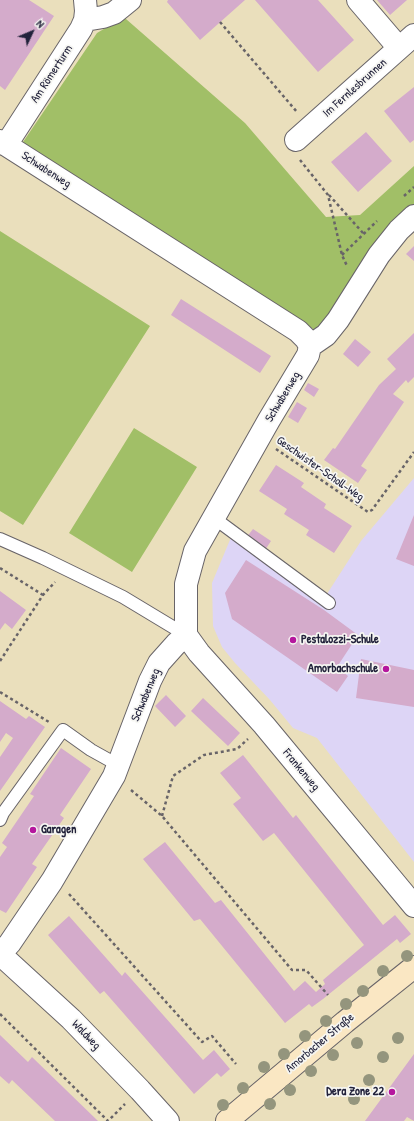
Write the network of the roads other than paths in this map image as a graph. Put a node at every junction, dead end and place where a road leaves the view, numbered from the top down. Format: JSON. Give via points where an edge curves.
{"nodes":[{"id":1,"x":130,"y":0,"type":"edge"},
{"id":2,"x":358,"y":0,"type":"edge"},
{"id":3,"x":85,"y":10,"type":"edge"},
{"id":4,"x":407,"y":42,"type":"edge"},
{"id":5,"x":303,"y":134,"type":"road end"},
{"id":6,"x":3,"y":143,"type":"edge"},
{"id":7,"x":414,"y":216,"type":"edge"},
{"id":8,"x":310,"y":346,"type":"junction"},
{"id":9,"x":214,"y":518,"type":"junction"},
{"id":10,"x":0,"y":539,"type":"edge"},
{"id":11,"x":329,"y":603,"type":"dead end"},
{"id":12,"x":186,"y":635,"type":"junction"},
{"id":13,"x":116,"y":771,"type":"junction"},
{"id":14,"x":0,"y":820,"type":"edge"},
{"id":15,"x":414,"y":906,"type":"edge"},
{"id":16,"x":2,"y":946,"type":"edge"},
{"id":17,"x":414,"y":967,"type":"edge"},
{"id":18,"x":168,"y":1121,"type":"edge"},
{"id":19,"x":227,"y":1121,"type":"edge"}],
"edges":[{"from":1,"to":3,"type":"street","via":[[114,12],[103,16]]},
{"from":2,"to":4,"type":"street"},
{"from":3,"to":6,"type":"street","name":"Am Römerturm","via":[[81,29]]},
{"from":4,"to":5,"type":"street","name":"Im Fernlesbrunnen"},
{"from":6,"to":8,"type":"street","name":"Schwabenweg","via":[[298,331]]},
{"from":7,"to":8,"type":"street","via":[[379,255],[338,320],[326,335]]},
{"from":8,"to":9,"type":"street","name":"Schwabenweg","via":[[308,355]]},
{"from":9,"to":11,"type":"lane"},
{"from":9,"to":12,"type":"street","name":"Schwabenweg","via":[[195,551],[186,584]]},
{"from":10,"to":12,"type":"lane","via":[[123,597]]},
{"from":12,"to":13,"type":"street","name":"Schwabenweg","via":[[159,663]]},
{"from":12,"to":15,"type":"street","name":"Frankenweg"},
{"from":13,"to":14,"type":"lane","via":[[63,730]]},
{"from":13,"to":16,"type":"street","name":"Schwabenweg","via":[[52,881]]},
{"from":16,"to":18,"type":"street","name":"Waldweg"},
{"from":17,"to":19,"type":"street","name":"Amorbacher Straße"}]}
